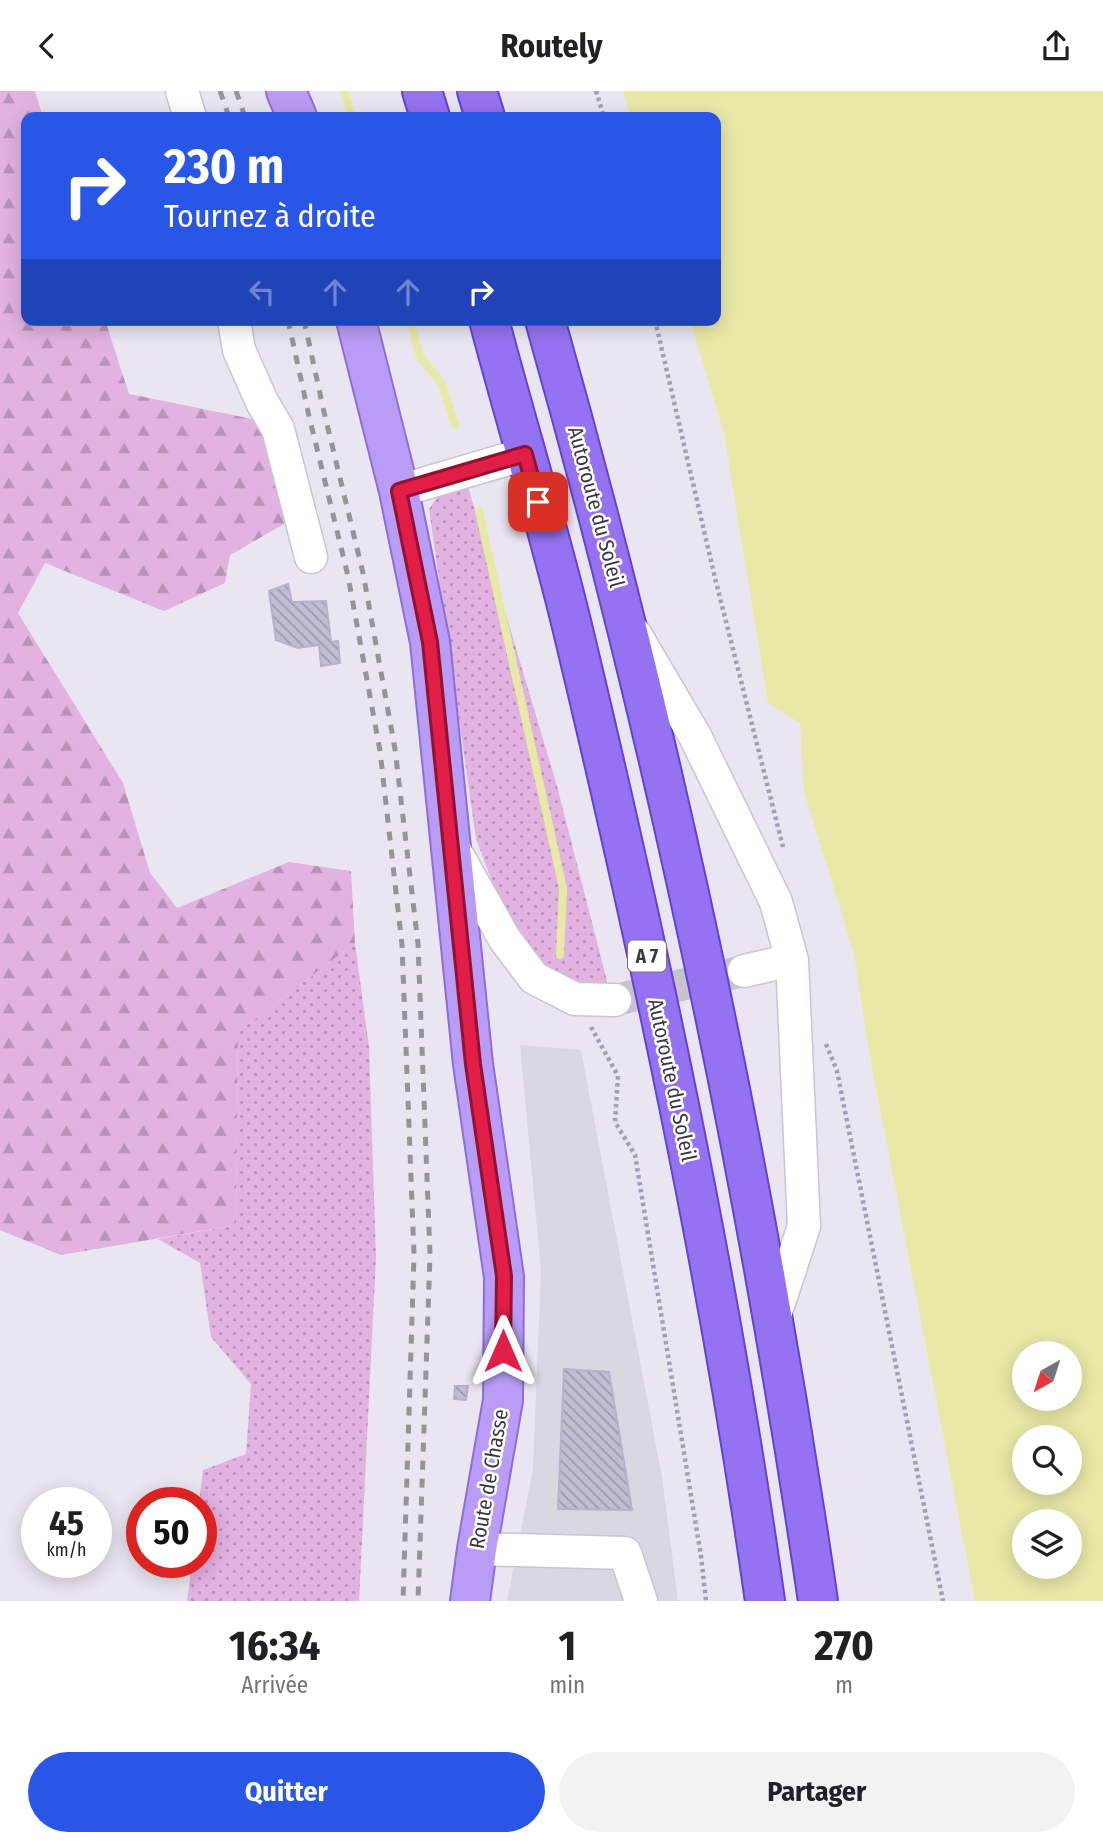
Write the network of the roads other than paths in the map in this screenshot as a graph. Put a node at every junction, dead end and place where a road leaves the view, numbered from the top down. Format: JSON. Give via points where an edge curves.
{"nodes":[{"id":1,"x":182,"y":91,"type":"edge"},
{"id":2,"x":286,"y":91,"type":"edge"},
{"id":3,"x":422,"y":91,"type":"edge"},
{"id":4,"x":477,"y":91,"type":"edge"},
{"id":5,"x":188,"y":112,"type":"edge"},
{"id":6,"x":295,"y":112,"type":"edge"},
{"id":7,"x":428,"y":112,"type":"edge"},
{"id":8,"x":483,"y":112,"type":"edge"},
{"id":9,"x":235,"y":326,"type":"edge"},
{"id":10,"x":358,"y":326,"type":"edge"},
{"id":11,"x":491,"y":326,"type":"edge"},
{"id":12,"x":547,"y":326,"type":"edge"},
{"id":13,"x":525,"y":454,"type":"junction"},
{"id":14,"x":399,"y":491,"type":"junction"},
{"id":15,"x":311,"y":557,"type":"dead end"},
{"id":16,"x":624,"y":613,"type":"junction"},
{"id":17,"x":451,"y":845,"type":"junction"},
{"id":18,"x":792,"y":960,"type":"junction"},
{"id":19,"x":744,"y":971,"type":"tunnel mouth"},
{"id":20,"x":615,"y":999,"type":"tunnel mouth"},
{"id":21,"x":774,"y":1318,"type":"junction"},
{"id":22,"x":477,"y":1549,"type":"junction"},
{"id":23,"x":470,"y":1601,"type":"edge"},
{"id":24,"x":641,"y":1601,"type":"edge"},
{"id":25,"x":765,"y":1601,"type":"edge"},
{"id":26,"x":818,"y":1601,"type":"edge"}],
"edges":[{"from":1,"to":5,"type":"street"},
{"from":2,"to":6,"type":"main road"},
{"from":3,"to":7,"type":"highway"},
{"from":4,"to":8,"type":"highway"},
{"from":9,"to":15,"type":"street","via":[[239,350],[278,429]]},
{"from":10,"to":14,"type":"main road","name":"Route de Chasse"},
{"from":11,"to":13,"type":"highway","name":"Autoroute du Soleil","number":"A 7"},
{"from":12,"to":16,"type":"highway","name":"Autoroute du Soleil","number":"A 7"},
{"from":13,"to":14,"type":"street"},
{"from":13,"to":25,"type":"highway","name":"Autoroute du Soleil","number":"A 7","via":[[571,623],[684,1131]]},
{"from":14,"to":17,"type":"main road","name":"Route de Chasse","via":[[430,642]]},
{"from":16,"to":18,"type":"street","via":[[695,736],[776,902]]},
{"from":16,"to":21,"type":"highway","name":"Autoroute du Soleil","number":"A 7","via":[[735,1112]]},
{"from":17,"to":20,"type":"street","via":[[504,938],[534,978],[575,999]]},
{"from":17,"to":22,"type":"main road","name":"Route de Chasse","via":[[473,1064],[504,1276],[503,1400]]},
{"from":18,"to":19,"type":"street"},
{"from":18,"to":21,"type":"street","via":[[804,1226]]},
{"from":21,"to":26,"type":"highway","name":"Autoroute du Soleil","number":"A 7"},
{"from":22,"to":23,"type":"main road","name":"Route de Chasse"},
{"from":22,"to":24,"type":"street","via":[[625,1553]]}]}
